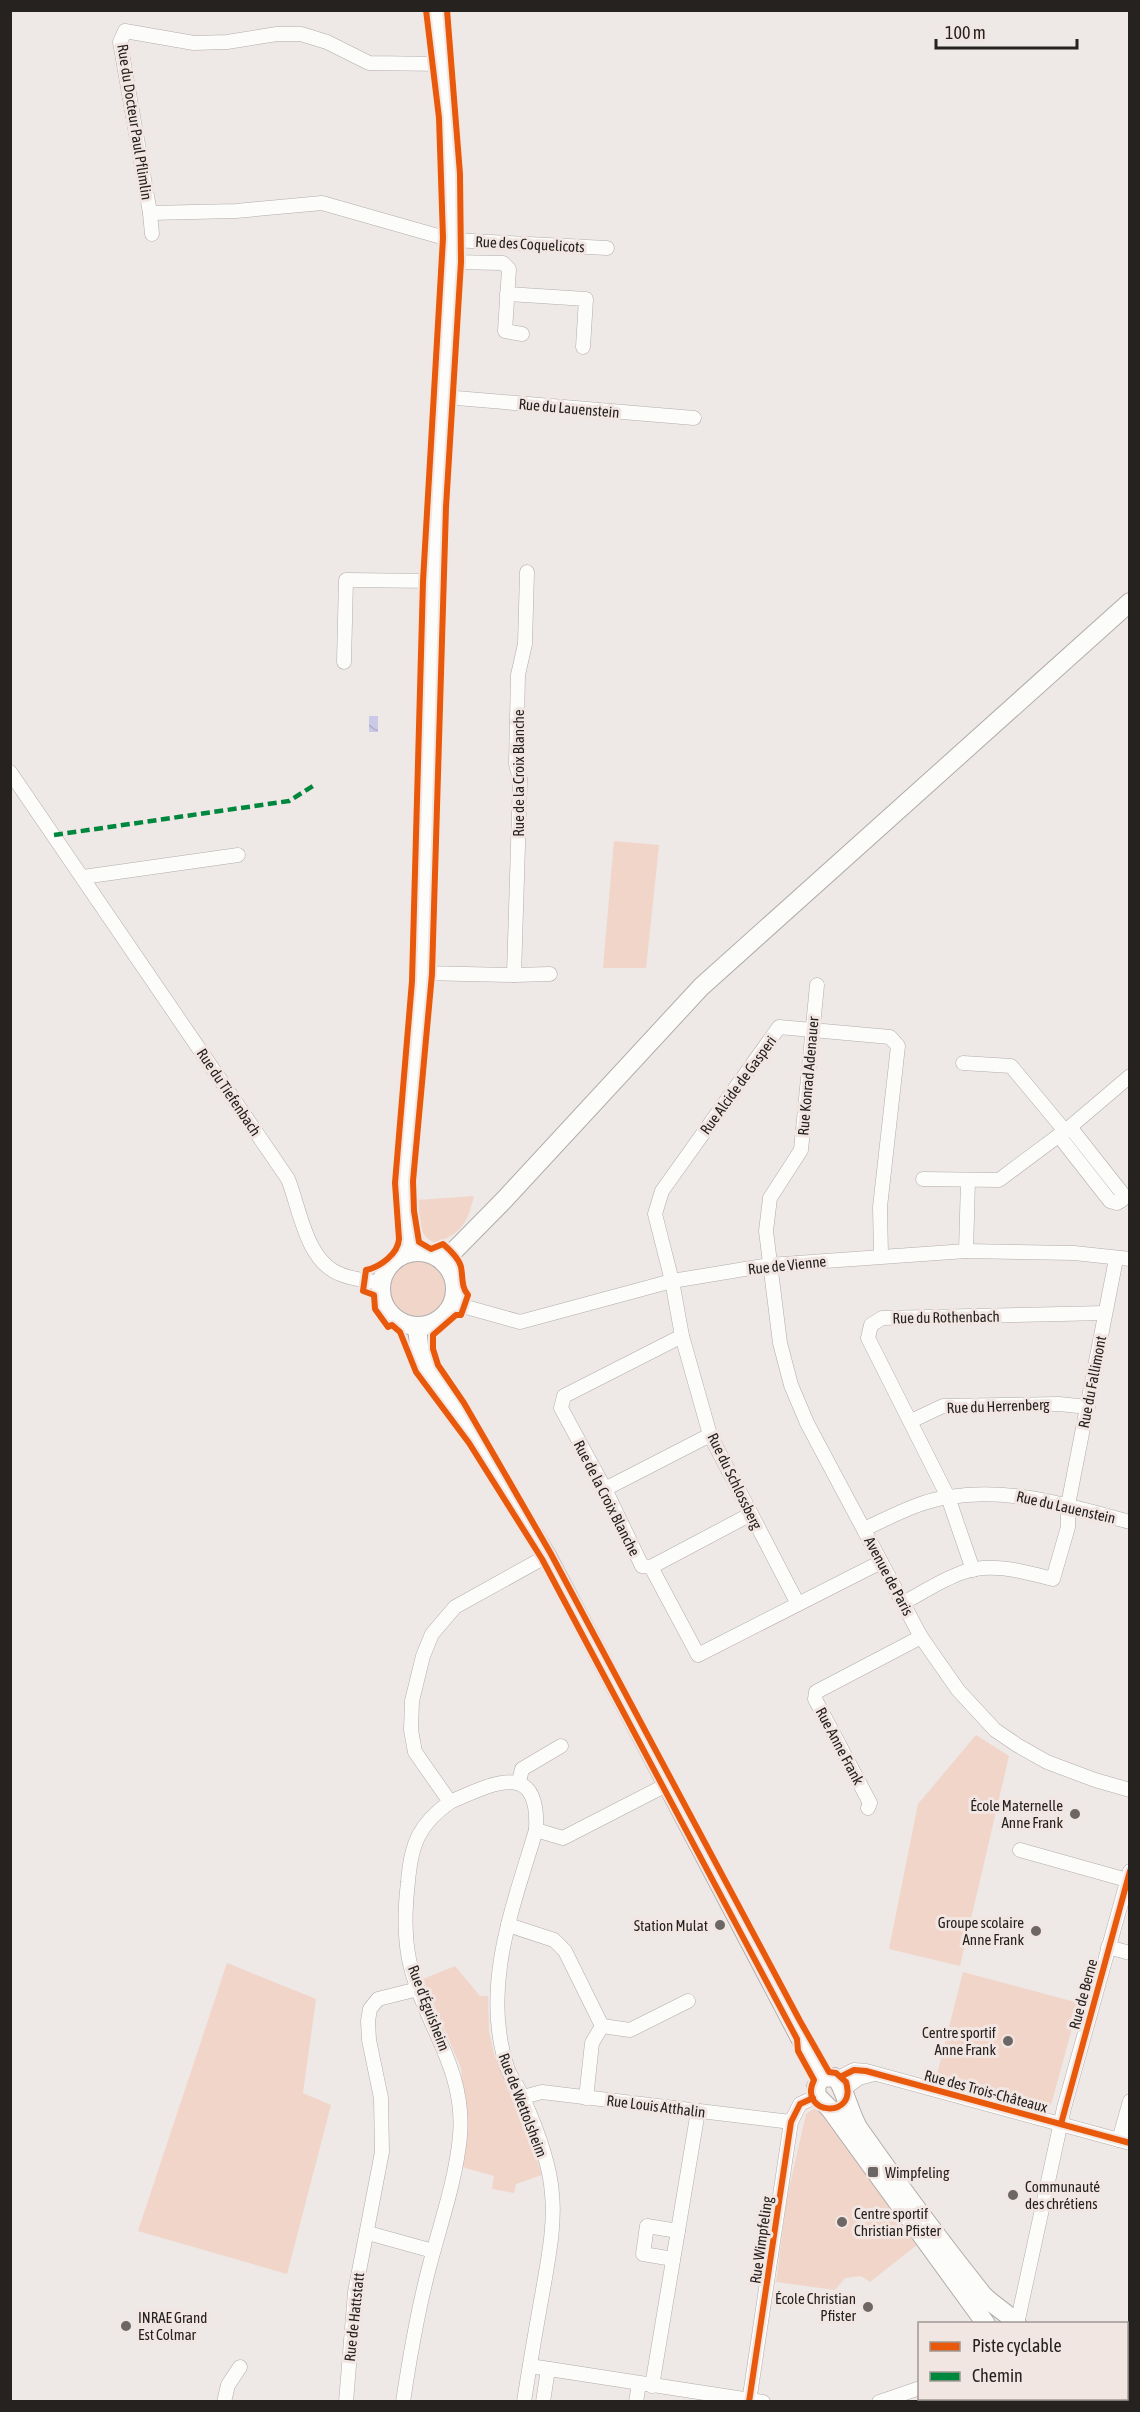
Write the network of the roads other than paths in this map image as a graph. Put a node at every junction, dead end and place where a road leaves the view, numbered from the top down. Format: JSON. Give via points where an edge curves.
{"nodes":[{"id":1,"x":436,"y":10,"type":"edge"},
{"id":2,"x":441,"y":64,"type":"junction"},
{"id":3,"x":150,"y":213,"type":"junction"},
{"id":4,"x":152,"y":234,"type":"dead end"},
{"id":5,"x":452,"y":240,"type":"junction"},
{"id":6,"x":608,"y":248,"type":"dead end"},
{"id":7,"x":451,"y":262,"type":"junction"},
{"id":8,"x":507,"y":294,"type":"junction"},
{"id":9,"x":522,"y":333,"type":"dead end"},
{"id":10,"x":583,"y":347,"type":"dead end"},
{"id":11,"x":444,"y":398,"type":"junction"},
{"id":12,"x":694,"y":418,"type":"dead end"},
{"id":13,"x":527,"y":572,"type":"dead end"},
{"id":14,"x":433,"y":581,"type":"junction"},
{"id":15,"x":1130,"y":602,"type":"edge"},
{"id":16,"x":344,"y":662,"type":"dead end"},
{"id":17,"x":10,"y":772,"type":"edge"},
{"id":18,"x":238,"y":855,"type":"dead end"},
{"id":19,"x":83,"y":877,"type":"junction"},
{"id":20,"x":550,"y":974,"type":"dead end"},
{"id":21,"x":514,"y":975,"type":"junction"},
{"id":22,"x":421,"y":977,"type":"junction"},
{"id":23,"x":817,"y":985,"type":"dead end"},
{"id":24,"x":812,"y":1029,"type":"junction"},
{"id":25,"x":963,"y":1064,"type":"dead end"},
{"id":26,"x":1130,"y":1076,"type":"edge"},
{"id":27,"x":1065,"y":1131,"type":"junction"},
{"id":28,"x":923,"y":1179,"type":"dead end"},
{"id":29,"x":968,"y":1181,"type":"junction"},
{"id":30,"x":966,"y":1251,"type":"junction"},
{"id":31,"x":411,"y":1252,"type":"junction"},
{"id":32,"x":881,"y":1255,"type":"junction"},
{"id":33,"x":1123,"y":1259,"type":"edge"},
{"id":34,"x":443,"y":1262,"type":"junction"},
{"id":35,"x":769,"y":1265,"type":"junction"},
{"id":36,"x":672,"y":1281,"type":"junction"},
{"id":37,"x":381,"y":1283,"type":"junction"},
{"id":38,"x":452,"y":1303,"type":"junction"},
{"id":39,"x":1106,"y":1313,"type":"junction"},
{"id":40,"x":417,"y":1326,"type":"junction"},
{"id":41,"x":682,"y":1336,"type":"junction"},
{"id":42,"x":1088,"y":1407,"type":"junction"},
{"id":43,"x":911,"y":1421,"type":"junction"},
{"id":44,"x":710,"y":1435,"type":"junction"},
{"id":45,"x":605,"y":1489,"type":"junction"},
{"id":46,"x":948,"y":1497,"type":"junction"},
{"id":47,"x":1068,"y":1505,"type":"junction"},
{"id":48,"x":751,"y":1514,"type":"junction"},
{"id":49,"x":1130,"y":1522,"type":"edge"},
{"id":50,"x":864,"y":1529,"type":"junction"},
{"id":51,"x":547,"y":1556,"type":"junction"},
{"id":52,"x":881,"y":1562,"type":"junction"},
{"id":53,"x":651,"y":1567,"type":"junction"},
{"id":54,"x":974,"y":1570,"type":"junction"},
{"id":55,"x":798,"y":1604,"type":"junction"},
{"id":56,"x":903,"y":1604,"type":"junction"},
{"id":57,"x":921,"y":1637,"type":"junction"},
{"id":58,"x":561,"y":1746,"type":"dead end"},
{"id":59,"x":519,"y":1782,"type":"junction"},
{"id":60,"x":668,"y":1784,"type":"junction"},
{"id":61,"x":1130,"y":1790,"type":"edge"},
{"id":62,"x":450,"y":1802,"type":"junction"},
{"id":63,"x":868,"y":1808,"type":"dead end"},
{"id":64,"x":537,"y":1830,"type":"junction"},
{"id":65,"x":1020,"y":1850,"type":"dead end"},
{"id":66,"x":1128,"y":1876,"type":"edge"},
{"id":67,"x":508,"y":1925,"type":"junction"},
{"id":68,"x":1108,"y":1947,"type":"junction"},
{"id":69,"x":1130,"y":1953,"type":"edge"},
{"id":70,"x":418,"y":1989,"type":"junction"},
{"id":71,"x":688,"y":2001,"type":"dead end"},
{"id":72,"x":602,"y":2026,"type":"junction"},
{"id":73,"x":828,"y":2089,"type":"junction"},
{"id":74,"x":523,"y":2097,"type":"junction"},
{"id":75,"x":586,"y":2098,"type":"junction"},
{"id":76,"x":1130,"y":2101,"type":"edge"},
{"id":77,"x":698,"y":2111,"type":"junction"},
{"id":78,"x":791,"y":2122,"type":"junction"},
{"id":79,"x":1061,"y":2124,"type":"junction"},
{"id":80,"x":1124,"y":2142,"type":"edge"},
{"id":81,"x":678,"y":2231,"type":"junction"},
{"id":82,"x":368,"y":2233,"type":"junction"},
{"id":83,"x":433,"y":2251,"type":"junction"},
{"id":84,"x":673,"y":2259,"type":"junction"},
{"id":85,"x":1002,"y":2321,"type":"edge"},
{"id":86,"x":530,"y":2366,"type":"junction"},
{"id":87,"x":240,"y":2367,"type":"dead end"},
{"id":88,"x":548,"y":2369,"type":"junction"},
{"id":89,"x":646,"y":2385,"type":"junction"},
{"id":90,"x":918,"y":2389,"type":"edge"},
{"id":91,"x":754,"y":2401,"type":"edge"},
{"id":92,"x":224,"y":2402,"type":"edge"},
{"id":93,"x":346,"y":2402,"type":"edge"},
{"id":94,"x":403,"y":2402,"type":"edge"},
{"id":95,"x":524,"y":2402,"type":"edge"},
{"id":96,"x":543,"y":2402,"type":"edge"},
{"id":97,"x":636,"y":2402,"type":"edge"},
{"id":98,"x":879,"y":2402,"type":"edge"}],
"edges":[{"from":1,"to":2,"type":"street"},
{"from":2,"to":3,"type":"street","name":"Rue du Docteur Paul Pflimlin","via":[[369,63],[301,34],[277,33],[194,43],[125,31],[120,42]]},
{"from":2,"to":5,"type":"street"},
{"from":3,"to":4,"type":"street","name":"Rue du Docteur Paul Pflimlin"},
{"from":3,"to":5,"type":"street","name":"Rue du Docteur Paul Pflimlin","via":[[236,212],[322,203]]},
{"from":5,"to":6,"type":"street","name":"Rue des Coquelicots"},
{"from":5,"to":7,"type":"street"},
{"from":7,"to":8,"type":"street","via":[[503,263],[509,269]]},
{"from":7,"to":11,"type":"street"},
{"from":8,"to":9,"type":"street","via":[[505,331]]},
{"from":8,"to":10,"type":"street","via":[[586,298]]},
{"from":11,"to":12,"type":"street","name":"Rue du Lauenstein"},
{"from":11,"to":14,"type":"street"},
{"from":13,"to":21,"type":"street","name":"Rue de la Croix Blanche","via":[[525,644],[518,675],[516,764],[520,779]]},
{"from":14,"to":16,"type":"street","via":[[346,580]]},
{"from":14,"to":22,"type":"street"},
{"from":15,"to":34,"type":"main road","via":[[701,987]]},
{"from":17,"to":19,"type":"street","name":"Rue du Tiefenbach"},
{"from":18,"to":19,"type":"street"},
{"from":19,"to":37,"type":"street","name":"Rue du Tiefenbach","via":[[288,1179],[310,1241],[321,1260],[338,1274]]},
{"from":20,"to":21,"type":"street"},
{"from":21,"to":22,"type":"street"},
{"from":22,"to":31,"type":"street","via":[[404,1178]]},
{"from":23,"to":24,"type":"street","name":"Rue Konrad Adenauer"},
{"from":24,"to":32,"type":"street","name":"Rue Alcide de Gasperi","via":[[890,1037],[898,1046],[880,1207]]},
{"from":24,"to":35,"type":"street","name":"Rue Konrad Adenauer","via":[[801,1150],[770,1198],[766,1231]]},
{"from":24,"to":36,"type":"street","name":"Rue Alcide de Gasperi","via":[[779,1027],[662,1191],[655,1214]]},
{"from":25,"to":27,"type":"street","via":[[1011,1066]]},
{"from":26,"to":27,"type":"street"},
{"from":27,"to":27,"type":"street","via":[[1110,1201],[1122,1200],[1122,1193]]},
{"from":27,"to":29,"type":"street","via":[[999,1180]]},
{"from":28,"to":29,"type":"street"},
{"from":29,"to":30,"type":"street"},
{"from":30,"to":32,"type":"street","name":"Rue de Vienne"},
{"from":30,"to":33,"type":"street","name":"Rue de Vienne","via":[[1074,1253]]},
{"from":31,"to":34,"type":"main road","via":[[429,1253]]},
{"from":31,"to":37,"type":"main road","via":[[388,1266]]},
{"from":32,"to":35,"type":"street","name":"Rue de Vienne"},
{"from":33,"to":39,"type":"street","name":"Rue du Fallimont"},
{"from":34,"to":38,"type":"main road","via":[[452,1274]]},
{"from":35,"to":36,"type":"street","name":"Rue de Vienne"},
{"from":35,"to":50,"type":"street","name":"Avenue de Paris","via":[[780,1343],[791,1385]]},
{"from":36,"to":38,"type":"street","name":"Rue de Vienne","via":[[520,1322]]},
{"from":36,"to":41,"type":"street","name":"Rue du Schlossberg"},
{"from":37,"to":40,"type":"main road","via":[[381,1298],[388,1310],[400,1321]]},
{"from":38,"to":40,"type":"main road","via":[[443,1316]]},
{"from":39,"to":42,"type":"street","name":"Rue du Fallimont"},
{"from":39,"to":43,"type":"street","name":"Rue du Rothenbach","via":[[882,1318],[871,1325],[868,1338]]},
{"from":40,"to":51,"type":"main road","via":[[427,1370],[468,1427]]},
{"from":41,"to":44,"type":"street","name":"Rue du Schlossberg"},
{"from":41,"to":45,"type":"street","name":"Rue de la Croix Blanche","via":[[564,1396],[561,1408]]},
{"from":42,"to":43,"type":"street","name":"Rue du Herrenberg","via":[[943,1406]]},
{"from":42,"to":47,"type":"street","name":"Rue du Fallimont"},
{"from":43,"to":46,"type":"street","name":"Rue du Rothenbach"},
{"from":44,"to":45,"type":"street"},
{"from":44,"to":48,"type":"street","name":"Rue du Schlossberg"},
{"from":45,"to":53,"type":"street","name":"Rue de la Croix Blanche","via":[[642,1566]]},
{"from":46,"to":47,"type":"street","name":"Rue du Lauenstein","via":[[1012,1494]]},
{"from":46,"to":50,"type":"street","name":"Rue du Lauenstein","via":[[910,1508]]},
{"from":46,"to":54,"type":"street","name":"Rue du Rothenbach"},
{"from":47,"to":49,"type":"street","name":"Rue du Lauenstein"},
{"from":47,"to":54,"type":"street","name":"Rue du Fallimont","via":[[1068,1527],[1053,1579],[1012,1569]]},
{"from":48,"to":53,"type":"street"},
{"from":48,"to":55,"type":"street","name":"Rue du Schlossberg"},
{"from":50,"to":52,"type":"street","name":"Avenue de Paris"},
{"from":51,"to":60,"type":"main road"},
{"from":51,"to":62,"type":"street","via":[[455,1607],[432,1634],[418,1669],[411,1730],[415,1752]]},
{"from":52,"to":55,"type":"street","name":"Rue de la Croix Blanche"},
{"from":52,"to":56,"type":"street","name":"Avenue de Paris"},
{"from":53,"to":55,"type":"street","name":"Rue de la Croix Blanche","via":[[698,1655]]},
{"from":54,"to":56,"type":"street","via":[[962,1572]]},
{"from":56,"to":57,"type":"street","name":"Avenue de Paris"},
{"from":57,"to":61,"type":"street","name":"Avenue de Paris","via":[[958,1690],[995,1730],[1047,1762]]},
{"from":57,"to":63,"type":"street","name":"Rue Anne Frank","via":[[816,1692],[815,1699],[870,1803]]},
{"from":58,"to":59,"type":"street","via":[[522,1769]]},
{"from":59,"to":62,"type":"street","via":[[506,1780]]},
{"from":59,"to":64,"type":"street","name":"Rue de Wettolsheim","via":[[529,1790],[536,1805]]},
{"from":60,"to":64,"type":"street","via":[[563,1838]]},
{"from":60,"to":73,"type":"main road"},
{"from":62,"to":70,"type":"street","name":"Rue d'Éguisheim","via":[[431,1815],[412,1846],[405,1908],[409,1958]]},
{"from":64,"to":67,"type":"street","name":"Rue de Wettolsheim"},
{"from":65,"to":66,"type":"street","name":"Rue de Berne"},
{"from":66,"to":68,"type":"street","name":"Rue de Berne"},
{"from":67,"to":72,"type":"street","via":[[554,1940]]},
{"from":67,"to":74,"type":"street","name":"Rue de Wettolsheim","via":[[497,1978],[496,2008],[500,2044]]},
{"from":68,"to":69,"type":"street"},
{"from":68,"to":79,"type":"street","name":"Rue de Berne"},
{"from":70,"to":82,"type":"street","name":"Rue de Hattstatt","via":[[378,1999],[370,2008],[369,2040],[381,2097],[382,2152]]},
{"from":70,"to":83,"type":"street","name":"Rue d'Éguisheim","via":[[454,2072],[459,2106],[456,2160]]},
{"from":71,"to":72,"type":"street","via":[[630,2030]]},
{"from":72,"to":75,"type":"street","via":[[592,2043]]},
{"from":73,"to":78,"type":"street","via":[[800,2104]]},
{"from":73,"to":79,"type":"street","name":"Rue des Trois-Châteaux","via":[[854,2070],[876,2073]]},
{"from":73,"to":85,"type":"main road"},
{"from":74,"to":75,"type":"street","name":"Rue Louis Atthalin","via":[[542,2092]]},
{"from":74,"to":86,"type":"street","name":"Rue de Wettolsheim","via":[[540,2142],[552,2193],[551,2233]]},
{"from":75,"to":77,"type":"street","name":"Rue Louis Atthalin"},
{"from":76,"to":80,"type":"street"},
{"from":77,"to":78,"type":"street","name":"Rue Louis Atthalin"},
{"from":77,"to":81,"type":"street"},
{"from":78,"to":91,"type":"street","name":"Rue Wimpfeling"},
{"from":79,"to":80,"type":"street","name":"Rue des Trois-Châteaux"},
{"from":79,"to":85,"type":"street","name":"Rue de Berne","via":[[1026,2277]]},
{"from":81,"to":84,"type":"street"},
{"from":81,"to":84,"type":"street","via":[[647,2226],[643,2254]]},
{"from":82,"to":83,"type":"street"},
{"from":82,"to":93,"type":"street","name":"Rue de Hattstatt","via":[[355,2292]]},
{"from":83,"to":94,"type":"street","name":"Rue d'Éguisheim","via":[[420,2300]]},
{"from":84,"to":89,"type":"street"},
{"from":86,"to":88,"type":"street"},
{"from":86,"to":95,"type":"street","name":"Rue de Wettolsheim"},
{"from":87,"to":92,"type":"street","via":[[228,2385]]},
{"from":88,"to":89,"type":"street"},
{"from":88,"to":96,"type":"street"},
{"from":89,"to":91,"type":"street"},
{"from":89,"to":97,"type":"street"},
{"from":90,"to":98,"type":"street"}]}
